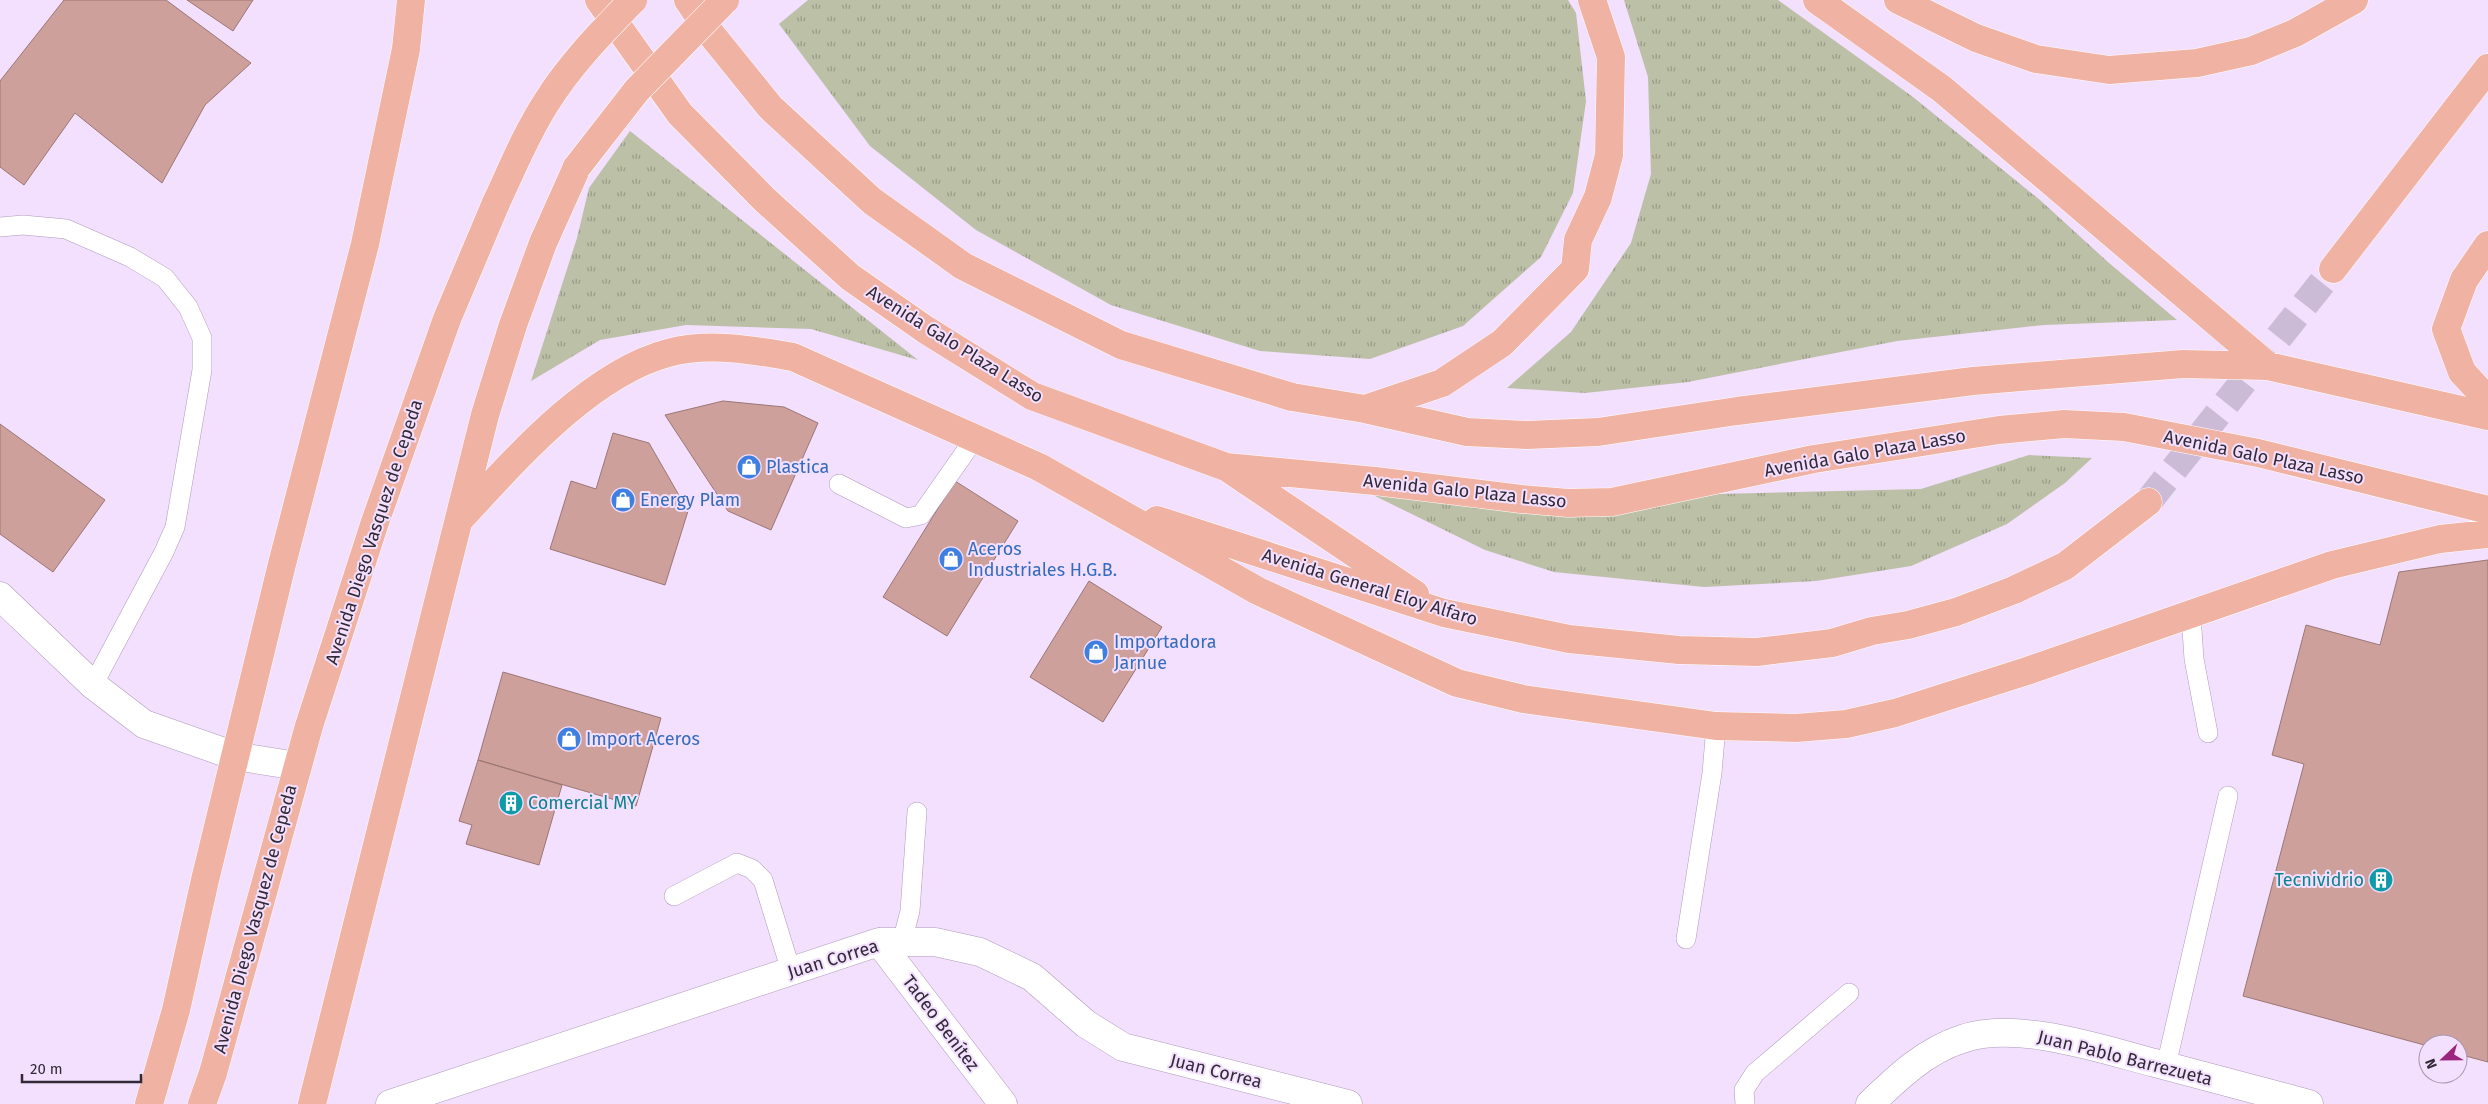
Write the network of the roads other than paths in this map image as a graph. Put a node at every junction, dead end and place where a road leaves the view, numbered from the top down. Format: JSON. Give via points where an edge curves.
{"nodes":[{"id":1,"x":411,"y":0,"type":"edge"},
{"id":2,"x":599,"y":0,"type":"edge"},
{"id":3,"x":633,"y":0,"type":"edge"},
{"id":4,"x":688,"y":0,"type":"edge"},
{"id":5,"x":725,"y":0,"type":"edge"},
{"id":6,"x":1592,"y":0,"type":"edge"},
{"id":7,"x":1817,"y":0,"type":"edge"},
{"id":8,"x":1898,"y":0,"type":"edge"},
{"id":9,"x":2354,"y":0,"type":"edge"},
{"id":10,"x":2488,"y":68,"type":"edge"},
{"id":11,"x":0,"y":227,"type":"edge"},
{"id":12,"x":2488,"y":245,"type":"edge"},
{"id":13,"x":2333,"y":269,"type":"tunnel mouth"},
{"id":14,"x":2268,"y":366,"type":"junction"},
{"id":15,"x":2488,"y":400,"type":"edge"},
{"id":16,"x":1365,"y":409,"type":"junction"},
{"id":17,"x":2488,"y":416,"type":"edge"},
{"id":18,"x":975,"y":438,"type":"junction"},
{"id":19,"x":1226,"y":467,"type":"junction"},
{"id":20,"x":839,"y":484,"type":"dead end"},
{"id":21,"x":1103,"y":502,"type":"junction"},
{"id":22,"x":2148,"y":502,"type":"tunnel mouth"},
{"id":23,"x":2488,"y":510,"type":"edge"},
{"id":24,"x":460,"y":519,"type":"junction"},
{"id":25,"x":2488,"y":534,"type":"edge"},
{"id":26,"x":0,"y":596,"type":"edge"},
{"id":27,"x":1444,"y":613,"type":"junction"},
{"id":28,"x":2191,"y":615,"type":"junction"},
{"id":29,"x":93,"y":685,"type":"junction"},
{"id":30,"x":1716,"y":726,"type":"junction"},
{"id":31,"x":2208,"y":733,"type":"dead end"},
{"id":32,"x":235,"y":756,"type":"junction"},
{"id":33,"x":297,"y":766,"type":"junction"},
{"id":34,"x":2228,"y":796,"type":"dead end"},
{"id":35,"x":917,"y":812,"type":"dead end"},
{"id":36,"x":674,"y":896,"type":"dead end"},
{"id":37,"x":1686,"y":939,"type":"dead end"},
{"id":38,"x":890,"y":942,"type":"junction"},
{"id":39,"x":791,"y":971,"type":"junction"},
{"id":40,"x":1849,"y":993,"type":"dead end"},
{"id":41,"x":2166,"y":1066,"type":"junction"},
{"id":42,"x":149,"y":1104,"type":"edge"},
{"id":43,"x":202,"y":1104,"type":"edge"},
{"id":44,"x":312,"y":1104,"type":"edge"},
{"id":45,"x":390,"y":1104,"type":"edge"},
{"id":46,"x":1003,"y":1104,"type":"edge"},
{"id":47,"x":1348,"y":1104,"type":"edge"},
{"id":48,"x":1745,"y":1104,"type":"edge"},
{"id":49,"x":1870,"y":1104,"type":"edge"},
{"id":50,"x":2309,"y":1104,"type":"edge"}],
"edges":[{"from":1,"to":32,"type":"main road","via":[[406,49],[365,244]]},
{"from":2,"to":19,"type":"main road","name":"Avenida Galo Plaza Lasso","via":[[680,114],[764,199],[850,278],[1032,396]]},
{"from":3,"to":33,"type":"main road","name":"Avenida Diego Vasquez de Cepeda","bridge":true,"via":[[584,51],[546,102],[528,132],[496,203],[447,319]]},
{"from":4,"to":16,"type":"main road","via":[[770,107],[872,201],[963,266],[1121,345],[1292,397]]},
{"from":5,"to":24,"type":"main road","bridge":true,"via":[[637,90],[577,167],[543,243],[513,325],[485,415]]},
{"from":6,"to":16,"type":"main road","via":[[1611,57],[1609,155],[1598,197],[1578,240],[1575,270],[1502,342],[1442,383]]},
{"from":7,"to":14,"type":"main road","via":[[1942,88]]},
{"from":8,"to":9,"type":"main road","via":[[1976,38],[2036,58],[2109,70],[2197,63],[2252,51],[2295,33]]},
{"from":10,"to":13,"type":"main road"},
{"from":11,"to":29,"type":"lane","via":[[23,225],[66,229],[130,257],[165,278],[188,307],[202,338],[202,370],[175,527]]},
{"from":12,"to":15,"type":"main road","via":[[2464,280],[2446,329],[2462,372]]},
{"from":14,"to":16,"type":"main road","via":[[2183,364],[1973,381],[1581,433],[1467,432]]},
{"from":14,"to":17,"type":"main road"},
{"from":18,"to":20,"type":"lane","via":[[921,515],[914,518],[906,518]]},
{"from":18,"to":21,"type":"main road","via":[[1039,467]]},
{"from":18,"to":24,"type":"main road","via":[[793,357],[714,349],[668,353],[594,390],[521,454]]},
{"from":19,"to":23,"type":"main road","name":"Avenida Galo Plaza Lasso","via":[[1375,481],[1521,500],[1612,502],[1814,459],[1999,430],[2064,424],[2124,427],[2258,452]]},
{"from":19,"to":27,"type":"main road"},
{"from":21,"to":27,"type":"main road","name":"Avenida General Eloy Alfaro"},
{"from":21,"to":30,"type":"main road","via":[[1258,592],[1457,683],[1523,699]]},
{"from":22,"to":27,"type":"main road","name":"Avenida General Eloy Alfaro","via":[[2065,566],[2014,590],[1956,612],[1832,643],[1757,652],[1679,650],[1569,639]]},
{"from":24,"to":44,"type":"main road"},
{"from":25,"to":28,"type":"main road","via":[[2440,539],[2332,565]]},
{"from":26,"to":29,"type":"street"},
{"from":28,"to":30,"type":"main road","via":[[1895,713],[1846,724],[1796,728]]},
{"from":28,"to":31,"type":"lane","via":[[2194,659]]},
{"from":29,"to":32,"type":"street","via":[[144,724]]},
{"from":30,"to":37,"type":"lane","via":[[1712,773]]},
{"from":32,"to":33,"type":"street"},
{"from":32,"to":42,"type":"main road","via":[[176,1010]]},
{"from":33,"to":43,"type":"main road","name":"Avenida Diego Vasquez de Cepeda"},
{"from":34,"to":41,"type":"lane"},
{"from":35,"to":38,"type":"lane","via":[[910,911]]},
{"from":36,"to":39,"type":"lane","via":[[737,863],[752,869],[763,880]]},
{"from":38,"to":39,"type":"street","name":"Juan Correa"},
{"from":38,"to":46,"type":"street","name":"Tadeo Benítez"},
{"from":38,"to":47,"type":"street","name":"Juan Correa","via":[[935,942],[980,952],[1032,977],[1086,1024],[1123,1047]]},
{"from":39,"to":45,"type":"street","name":"Juan Correa"},
{"from":40,"to":48,"type":"lane","via":[[1755,1072],[1744,1090]]},
{"from":41,"to":49,"type":"street","name":"Juan Pablo Barrezueta","via":[[2054,1037],[1989,1033],[1944,1046],[1916,1063]]},
{"from":41,"to":50,"type":"street","name":"Juan Pablo Barrezueta"}]}
